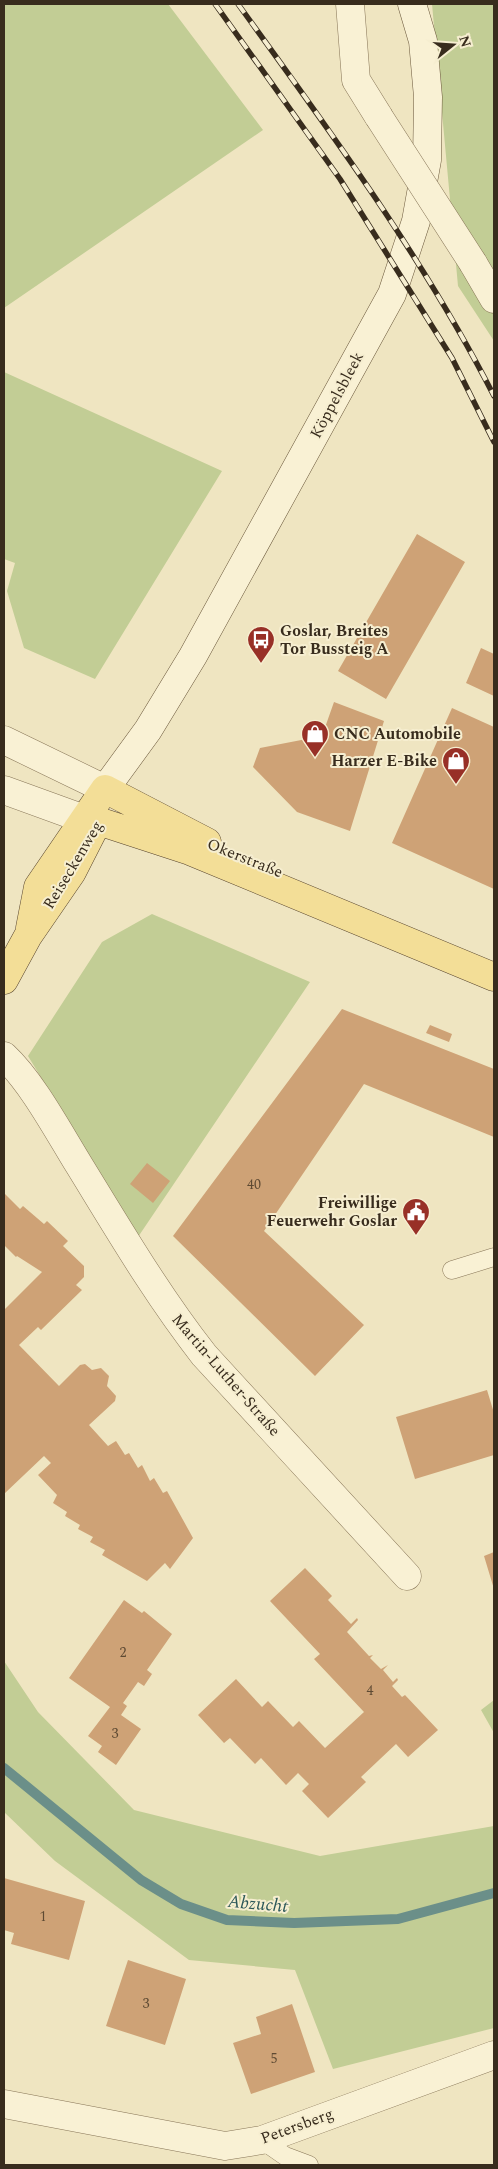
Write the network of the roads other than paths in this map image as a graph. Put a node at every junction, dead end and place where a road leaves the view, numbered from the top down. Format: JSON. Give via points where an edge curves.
{"nodes":[{"id":1,"x":350,"y":4,"type":"edge"},
{"id":2,"x":412,"y":4,"type":"edge"},
{"id":3,"x":494,"y":298,"type":"edge"},
{"id":4,"x":4,"y":740,"type":"edge"},
{"id":5,"x":4,"y":790,"type":"edge"},
{"id":6,"x":113,"y":793,"type":"junction"},
{"id":7,"x":91,"y":820,"type":"junction"},
{"id":8,"x":493,"y":969,"type":"edge"},
{"id":9,"x":4,"y":980,"type":"edge"},
{"id":10,"x":4,"y":1056,"type":"edge"},
{"id":11,"x":494,"y":1258,"type":"edge"},
{"id":12,"x":452,"y":1270,"type":"dead end"},
{"id":13,"x":407,"y":1576,"type":"dead end"},
{"id":14,"x":494,"y":2055,"type":"edge"},
{"id":15,"x":4,"y":2104,"type":"edge"},
{"id":16,"x":262,"y":2140,"type":"junction"},
{"id":17,"x":308,"y":2165,"type":"edge"}],
"edges":[{"from":1,"to":3,"type":"street","bridge":true,"via":[[356,80]]},
{"from":2,"to":6,"type":"street","name":"Köppelsbleek","via":[[423,41],[428,97],[427,160],[416,220],[392,294],[227,595],[205,658],[165,734]]},
{"from":4,"to":6,"type":"street","name":"Okerstraße"},
{"from":5,"to":7,"type":"street","name":"Okerstraße"},
{"from":6,"to":7,"type":"main road","name":"Reiseckenweg"},
{"from":6,"to":8,"type":"main road","name":"Okerstraße","via":[[196,837]]},
{"from":7,"to":8,"type":"main road","name":"Okerstraße","via":[[190,851]]},
{"from":7,"to":9,"type":"main road","name":"Reiseckenweg","via":[[38,887],[28,936]]},
{"from":10,"to":13,"type":"street","name":"Martin-Luther-Straße","via":[[58,1131],[174,1317],[204,1355]]},
{"from":11,"to":12,"type":"lane"},
{"from":14,"to":16,"type":"street","name":"Petersberg"},
{"from":15,"to":16,"type":"street","name":"Petersberg","via":[[225,2146]]},
{"from":16,"to":17,"type":"lane","via":[[285,2156]]}]}
